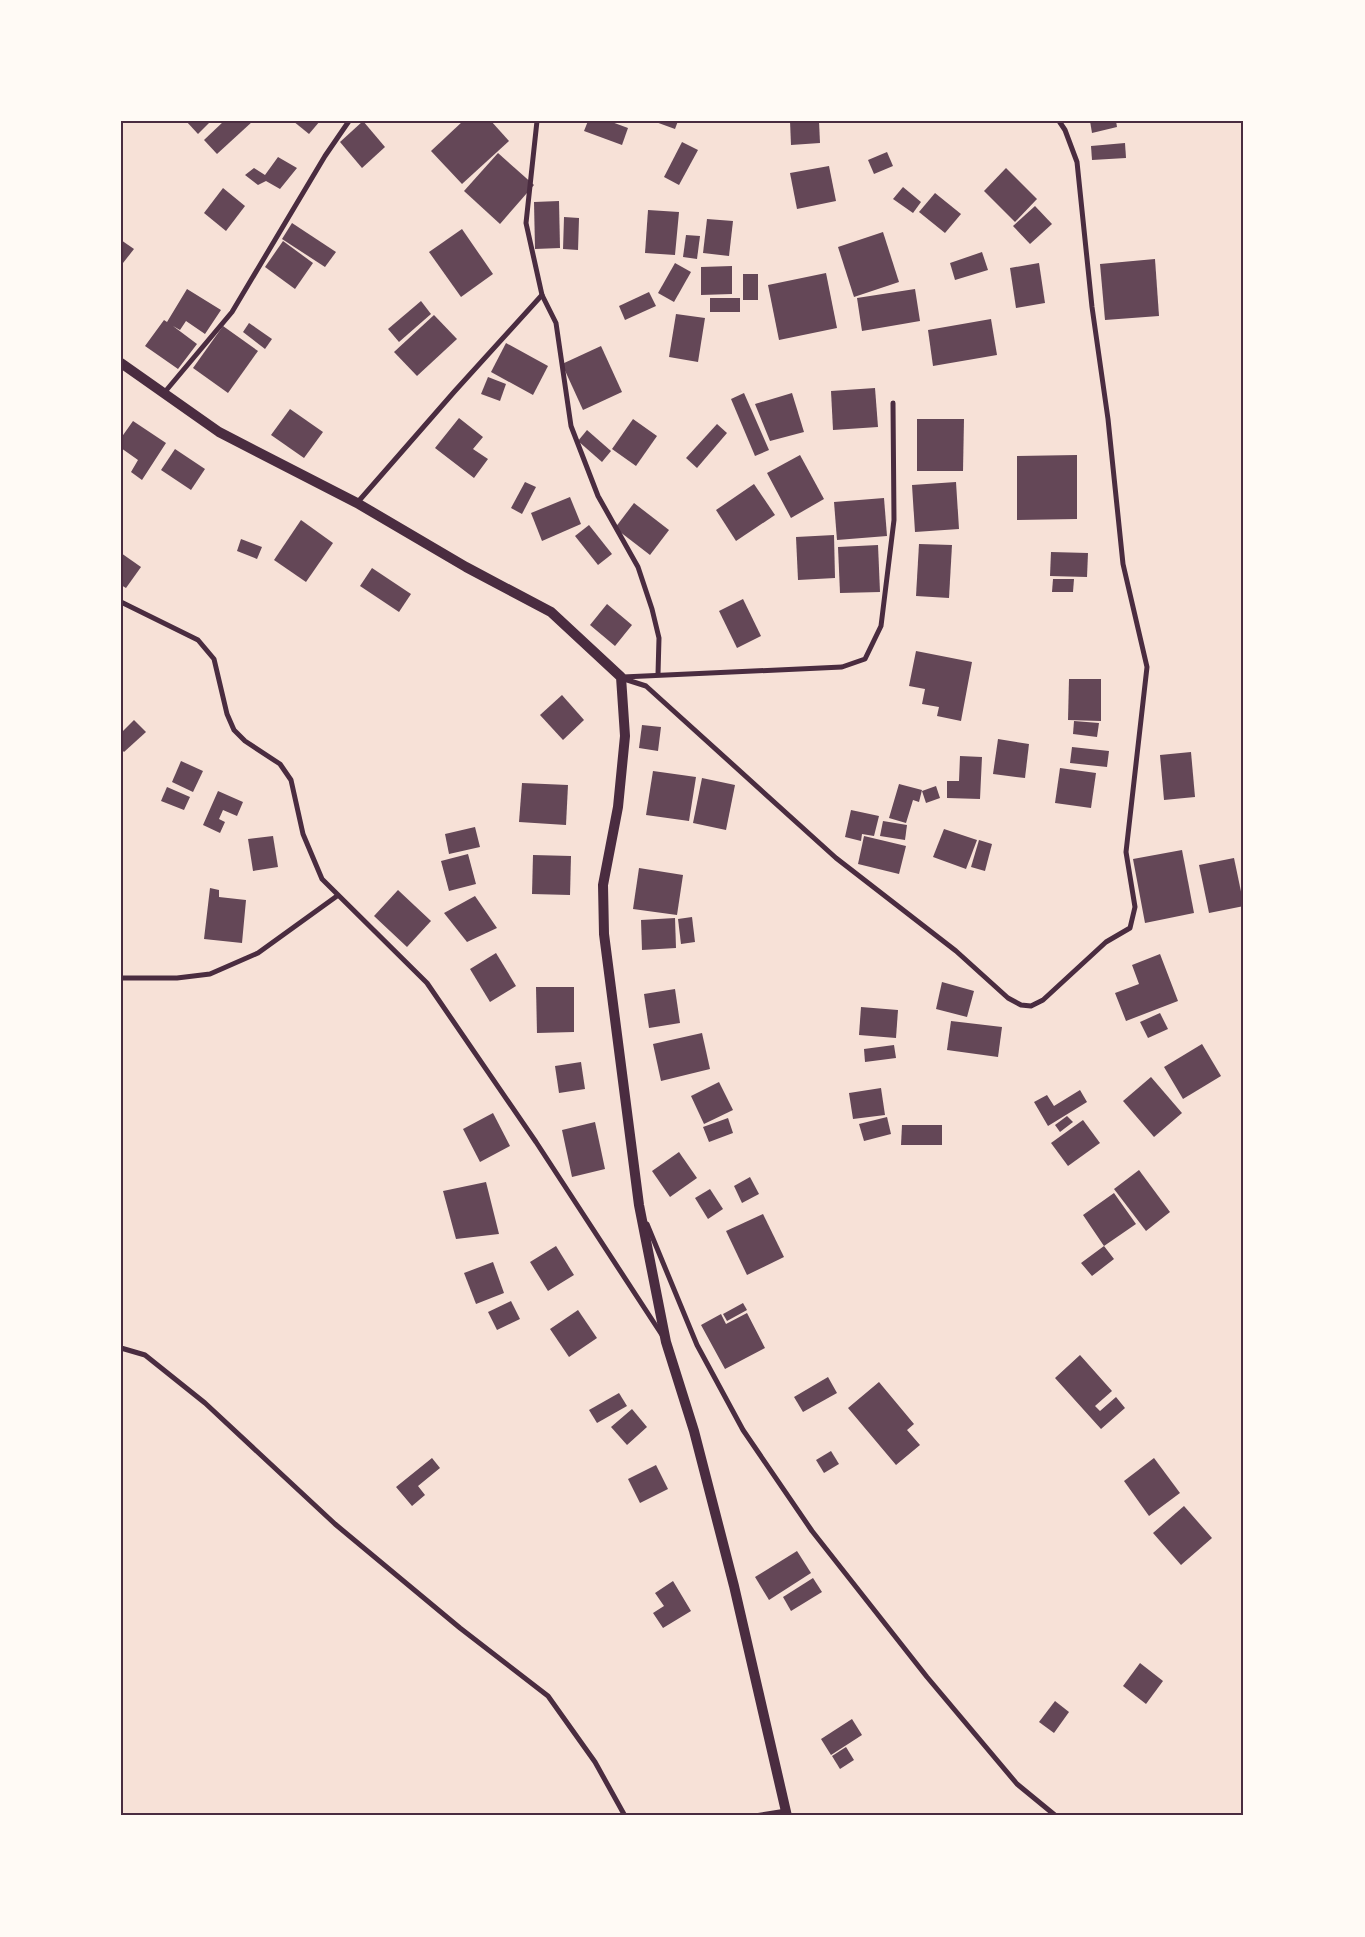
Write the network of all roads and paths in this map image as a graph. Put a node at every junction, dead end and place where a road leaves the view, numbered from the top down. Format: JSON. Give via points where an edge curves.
{"nodes":[{"id":1,"x":349,"y":121,"type":"edge"},
{"id":2,"x":537,"y":121,"type":"edge"},
{"id":3,"x":1059,"y":121,"type":"edge"},
{"id":4,"x":542,"y":295,"type":"junction"},
{"id":5,"x":121,"y":364,"type":"edge"},
{"id":6,"x":164,"y":394,"type":"junction"},
{"id":7,"x":893,"y":403,"type":"dead end"},
{"id":8,"x":357,"y":503,"type":"junction"},
{"id":9,"x":121,"y":602,"type":"edge"},
{"id":10,"x":658,"y":674,"type":"junction"},
{"id":11,"x":621,"y":678,"type":"junction"},
{"id":12,"x":337,"y":896,"type":"junction"},
{"id":13,"x":121,"y":978,"type":"edge"},
{"id":14,"x":639,"y":1205,"type":"junction"},
{"id":15,"x":666,"y":1342,"type":"junction"},
{"id":16,"x":121,"y":1348,"type":"edge"},
{"id":17,"x":786,"y":1813,"type":"edge"},
{"id":18,"x":625,"y":1816,"type":"edge"},
{"id":19,"x":755,"y":1816,"type":"edge"},
{"id":20,"x":1056,"y":1816,"type":"edge"}],
"edges":[{"from":1,"to":6,"type":"street","via":[[232,312]]},
{"from":2,"to":4,"type":"street","via":[[526,222]]},
{"from":3,"to":11,"type":"street","via":[[1077,162],[1123,564],[1147,667],[1126,852],[1135,907],[1130,928],[1106,942],[1043,1000],[1031,1006],[1008,998],[956,951],[836,858],[646,686]]},
{"from":4,"to":8,"type":"street"},
{"from":4,"to":10,"type":"street","via":[[556,324],[571,426],[598,496],[638,567],[652,609],[659,638]]},
{"from":5,"to":6,"type":"main road"},
{"from":6,"to":8,"type":"main road","via":[[219,432]]},
{"from":7,"to":10,"type":"street","via":[[894,520],[881,626],[865,659],[842,667]]},
{"from":8,"to":11,"type":"main road","via":[[550,612]]},
{"from":9,"to":12,"type":"street","via":[[198,640],[214,659],[234,730],[280,764],[291,780],[304,834],[322,879]]},
{"from":10,"to":11,"type":"street"},
{"from":11,"to":14,"type":"main road","via":[[625,736],[618,807],[603,885],[604,934]]},
{"from":12,"to":13,"type":"street","via":[[258,953],[210,974],[177,978]]},
{"from":12,"to":15,"type":"street","via":[[427,983],[536,1142]]},
{"from":14,"to":15,"type":"main road"},
{"from":14,"to":20,"type":"street","via":[[697,1345],[743,1430],[812,1531],[927,1677],[1017,1784]]},
{"from":15,"to":17,"type":"main road","via":[[694,1431],[734,1586]]},
{"from":16,"to":18,"type":"street","via":[[145,1355],[206,1403],[335,1524],[548,1696],[595,1762]]},
{"from":17,"to":19,"type":"street"}]}
